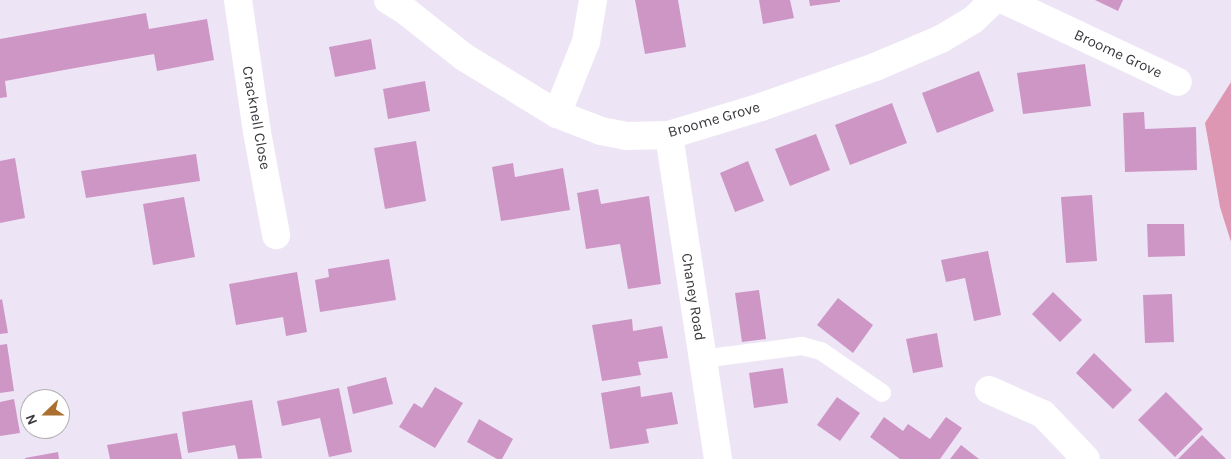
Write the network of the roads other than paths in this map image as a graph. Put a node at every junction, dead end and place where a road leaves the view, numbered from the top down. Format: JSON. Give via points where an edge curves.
{"nodes":[{"id":1,"x":238,"y":0,"type":"edge"},
{"id":2,"x":388,"y":0,"type":"edge"},
{"id":3,"x":592,"y":0,"type":"edge"},
{"id":4,"x":994,"y":0,"type":"edge"},
{"id":5,"x":1004,"y":0,"type":"edge"},
{"id":6,"x":1178,"y":82,"type":"dead end"},
{"id":7,"x":557,"y":114,"type":"junction"},
{"id":8,"x":669,"y":135,"type":"junction"},
{"id":9,"x":276,"y":235,"type":"dead end"},
{"id":10,"x":702,"y":359,"type":"junction"},
{"id":11,"x":989,"y":390,"type":"dead end"},
{"id":12,"x":882,"y":393,"type":"dead end"},
{"id":13,"x":718,"y":459,"type":"edge"},
{"id":14,"x":1086,"y":459,"type":"edge"}],
"edges":[{"from":1,"to":9,"type":"street","name":"Cracknell Close"},
{"from":2,"to":7,"type":"street","name":"Broome Grove","via":[[464,57]]},
{"from":3,"to":7,"type":"street","via":[[586,42]]},
{"from":4,"to":8,"type":"street","name":"Broome Grove","via":[[973,20],[941,40],[761,107]]},
{"from":5,"to":6,"type":"street","name":"Broome Grove"},
{"from":7,"to":8,"type":"street","name":"Broome Grove","via":[[609,133]]},
{"from":8,"to":10,"type":"street","name":"Chaney Road"},
{"from":10,"to":12,"type":"lane","via":[[802,346],[821,351]]},
{"from":10,"to":13,"type":"street","name":"Chaney Road"},
{"from":11,"to":14,"type":"street","via":[[1043,414]]}]}
